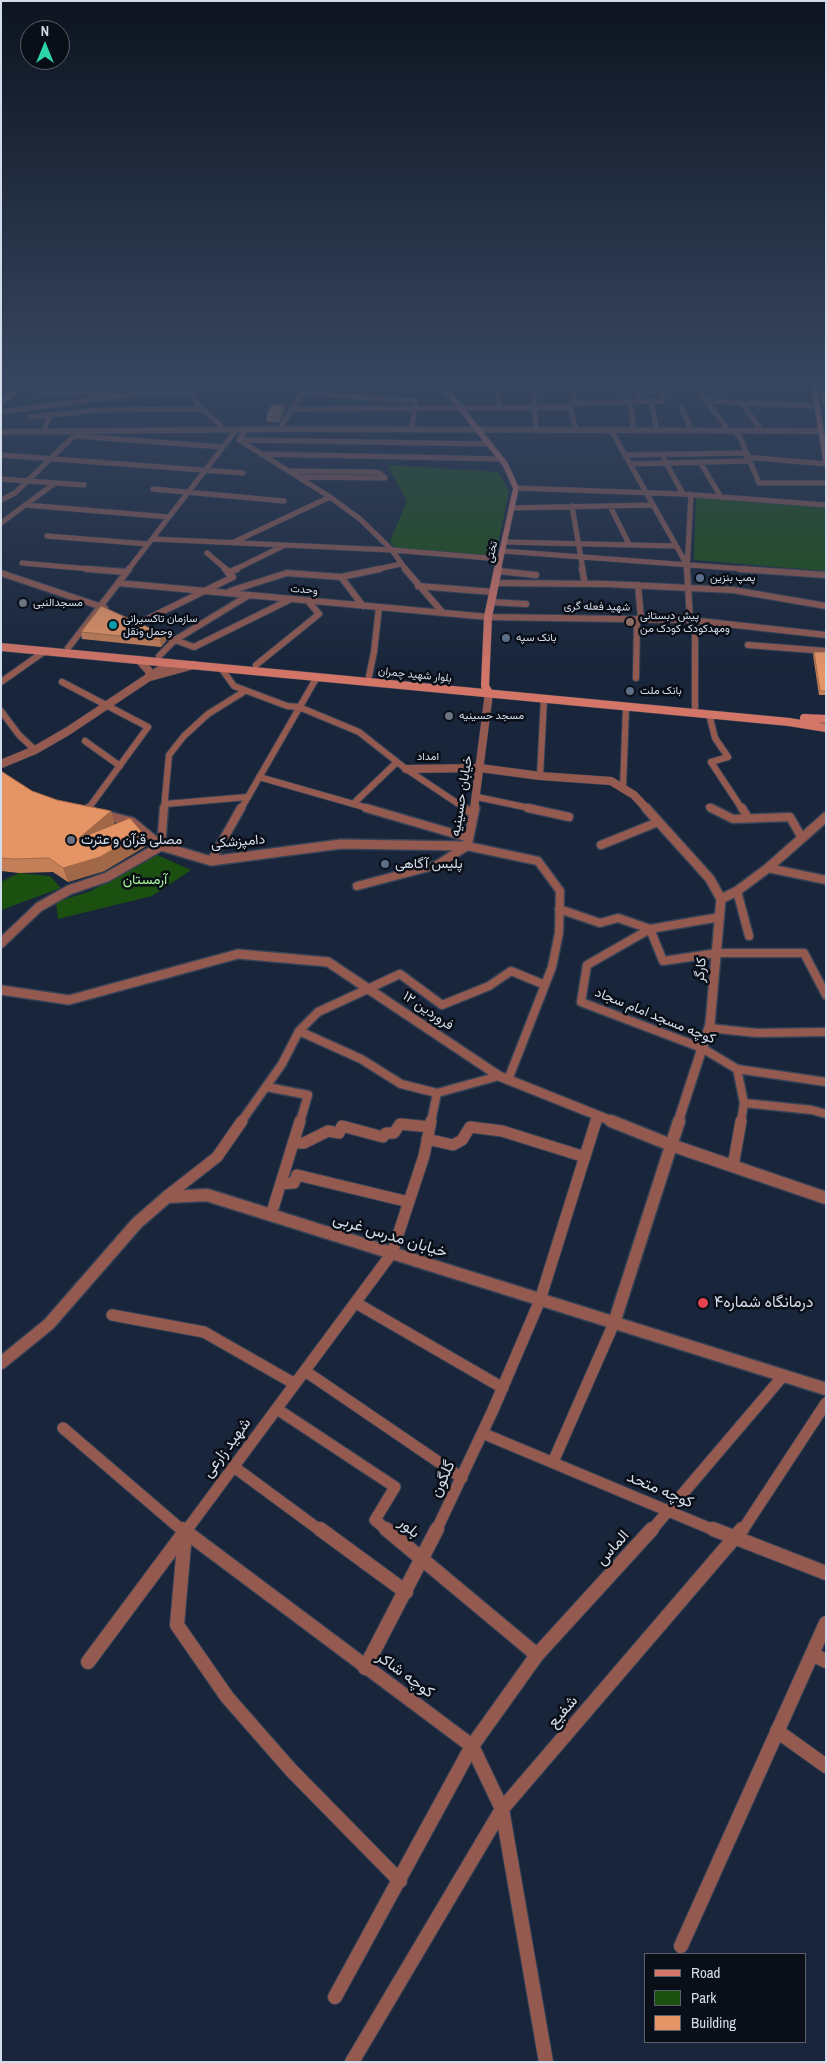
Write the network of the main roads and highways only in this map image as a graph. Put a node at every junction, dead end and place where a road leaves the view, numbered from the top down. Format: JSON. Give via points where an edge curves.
{"nodes":[{"id":1,"x":514,"y":482,"type":"edge"},
{"id":2,"x":1,"y":641,"type":"edge"},
{"id":3,"x":1,"y":647,"type":"edge"},
{"id":4,"x":318,"y":674,"type":"junction"},
{"id":5,"x":487,"y":690,"type":"junction"},
{"id":6,"x":826,"y":719,"type":"edge"},
{"id":7,"x":826,"y":728,"type":"edge"}],
"edges":[{"from":1,"to":5,"type":"main road","name":"تختی","via":[[516,488],[488,617]]},
{"from":2,"to":4,"type":"main road","name":"بلوار شهید چمران","via":[[256,665]]},
{"from":3,"to":4,"type":"main road","name":"بلوار شهید چمران","via":[[194,666]]},
{"from":4,"to":5,"type":"main road","name":"بلوار شهید چمران"},
{"from":4,"to":5,"type":"main road","name":"بلوار شهید چمران","via":[[369,676]]},
{"from":5,"to":6,"type":"main road","name":"بلوار شهید چمران"},
{"from":5,"to":7,"type":"main road","name":"بلوار شهید چمران","via":[[544,699]]}]}
